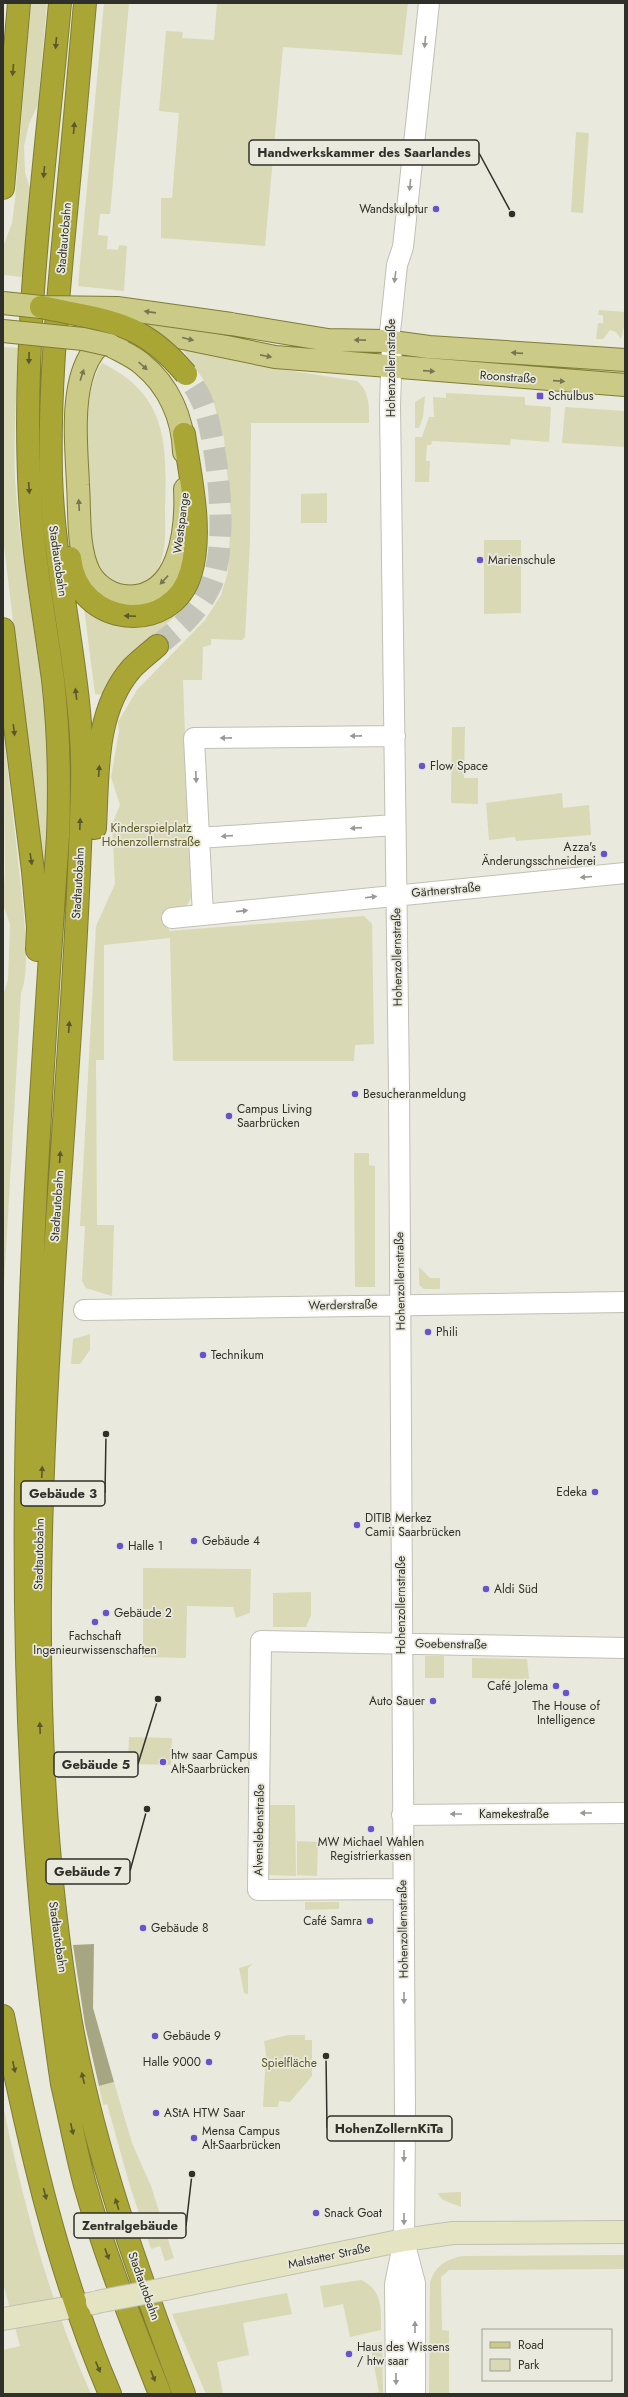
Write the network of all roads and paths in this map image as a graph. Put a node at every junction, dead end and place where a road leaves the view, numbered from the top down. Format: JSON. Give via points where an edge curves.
{"nodes":[{"id":1,"x":19,"y":3,"type":"edge"},
{"id":2,"x":60,"y":3,"type":"edge"},
{"id":3,"x":85,"y":3,"type":"edge"},
{"id":4,"x":429,"y":3,"type":"edge"},
{"id":5,"x":3,"y":188,"type":"edge"},
{"id":6,"x":3,"y":303,"type":"edge"},
{"id":7,"x":41,"y":307,"type":"junction"},
{"id":8,"x":3,"y":331,"type":"edge"},
{"id":9,"x":54,"y":334,"type":"junction"},
{"id":10,"x":392,"y":342,"type":"junction"},
{"id":11,"x":625,"y":360,"type":"edge"},
{"id":12,"x":390,"y":368,"type":"junction"},
{"id":13,"x":186,"y":374,"type":"tunnel mouth"},
{"id":14,"x":625,"y":385,"type":"edge"},
{"id":15,"x":184,"y":434,"type":"joint"},
{"id":16,"x":188,"y":545,"type":"junction"},
{"id":17,"x":3,"y":629,"type":"edge"},
{"id":18,"x":158,"y":646,"type":"tunnel mouth"},
{"id":19,"x":395,"y":736,"type":"junction"},
{"id":20,"x":395,"y":825,"type":"junction"},
{"id":21,"x":198,"y":838,"type":"junction"},
{"id":22,"x":625,"y":874,"type":"edge"},
{"id":23,"x":78,"y":891,"type":"junction"},
{"id":24,"x":397,"y":894,"type":"junction"},
{"id":25,"x":203,"y":915,"type":"junction"},
{"id":26,"x":172,"y":918,"type":"dead end"},
{"id":27,"x":41,"y":1076,"type":"junction"},
{"id":28,"x":625,"y":1302,"type":"edge"},
{"id":29,"x":400,"y":1304,"type":"junction"},
{"id":30,"x":84,"y":1310,"type":"dead end"},
{"id":31,"x":13,"y":1633,"type":"junction"},
{"id":32,"x":401,"y":1643,"type":"junction"},
{"id":33,"x":625,"y":1648,"type":"edge"},
{"id":34,"x":261,"y":1649,"type":"joint"},
{"id":35,"x":8,"y":1662,"type":"dead end"},
{"id":36,"x":625,"y":1813,"type":"edge"},
{"id":37,"x":402,"y":1815,"type":"junction"},
{"id":38,"x":403,"y":1889,"type":"junction"},
{"id":39,"x":3,"y":2016,"type":"edge"},
{"id":40,"x":625,"y":2232,"type":"edge"},
{"id":41,"x":404,"y":2240,"type":"junction"},
{"id":42,"x":76,"y":2306,"type":"junction"},
{"id":43,"x":3,"y":2319,"type":"edge"},
{"id":44,"x":110,"y":2394,"type":"edge"},
{"id":45,"x":160,"y":2394,"type":"edge"},
{"id":46,"x":184,"y":2394,"type":"edge"},
{"id":47,"x":396,"y":2394,"type":"edge"},
{"id":48,"x":415,"y":2394,"type":"edge"}],
"edges":[{"from":1,"to":5,"type":"highway","one_way":true},
{"from":2,"to":27,"type":"highway","name":"Stadtautobahn","one_way":true,"via":[[30,332],[27,417],[32,525],[53,682],[60,784]]},
{"from":9,"to":3,"type":"highway","name":"Stadtautobahn","one_way":true},
{"from":4,"to":10,"type":"street","name":"Hohenzollernstraße","one_way":true,"via":[[403,247],[393,291],[390,332]]},
{"from":6,"to":7,"type":"main road","bridge":true},
{"from":10,"to":7,"type":"main road","one_way":true,"bridge":true,"via":[[328,340],[117,308]]},
{"from":7,"to":13,"type":"highway","bridge":true,"via":[[122,324],[156,343]]},
{"from":8,"to":15,"type":"main road","one_way":true,"bridge":true,"via":[[83,339],[110,345],[142,364],[164,388],[177,410]]},
{"from":16,"to":9,"type":"highway","one_way":true,"via":[[191,573],[183,589],[174,600],[151,613],[123,616],[108,612],[97,607],[77,585],[70,563],[66,521],[62,360]]},
{"from":23,"to":9,"type":"highway","name":"Stadtautobahn","one_way":true,"via":[[82,780],[80,729],[53,522],[50,416]]},
{"from":11,"to":10,"type":"main road","name":"Roonstraße","one_way":true,"via":[[429,347]]},
{"from":10,"to":12,"type":"street","name":"Hohenzollernstraße"},
{"from":12,"to":14,"type":"main road","name":"Roonstraße","one_way":true},
{"from":16,"to":12,"type":"main road","name":"Westspange","one_way":true,"via":[[162,583],[144,594],[117,595],[106,591],[89,572],[80,532],[76,416],[78,386],[84,367],[105,338],[122,330],[139,329],[275,358]]},
{"from":12,"to":19,"type":"street","name":"Hohenzollernstraße"},
{"from":15,"to":16,"type":"highway","via":[[194,506]]},
{"from":17,"to":27,"type":"highway","one_way":true,"via":[[38,927],[36,994]]},
{"from":23,"to":18,"type":"highway","one_way":true,"via":[[89,861],[95,832],[104,723],[111,703],[132,668]]},
{"from":19,"to":20,"type":"street","name":"Hohenzollernstraße"},
{"from":19,"to":21,"type":"street","one_way":true,"via":[[194,738]]},
{"from":20,"to":21,"type":"street","one_way":true},
{"from":20,"to":24,"type":"street","name":"Hohenzollernstraße"},
{"from":21,"to":25,"type":"street"},
{"from":22,"to":24,"type":"street","name":"Gärtnerstraße","one_way":true},
{"from":46,"to":23,"type":"highway","name":"Stadtautobahn","one_way":true,"via":[[128,2241],[90,2108],[72,2027],[59,1947],[42,1795],[38,1632],[40,1528],[50,1321]]},
{"from":25,"to":24,"type":"street","name":"Gärtnerstraße","one_way":true},
{"from":24,"to":29,"type":"street","name":"Hohenzollernstraße"},
{"from":25,"to":26,"type":"street","name":"Gärtnerstraße"},
{"from":27,"to":31,"type":"highway","name":"Stadtautobahn","via":[[18,1415]]},
{"from":28,"to":29,"type":"street","name":"Werderstraße"},
{"from":29,"to":30,"type":"street","name":"Werderstraße"},
{"from":29,"to":32,"type":"street","name":"Hohenzollernstraße"},
{"from":31,"to":35,"type":"highway"},
{"from":31,"to":45,"type":"highway","name":"Stadtautobahn","one_way":true,"via":[[20,1790],[28,1882],[51,2032],[85,2183],[105,2249]]},
{"from":32,"to":33,"type":"street","name":"Goebenstraße"},
{"from":32,"to":34,"type":"street","name":"Goebenstraße","via":[[261,1641]]},
{"from":32,"to":37,"type":"street","name":"Hohenzollernstraße"},
{"from":34,"to":38,"type":"street","name":"Alvenslebenstraße","via":[[258,1890]]},
{"from":36,"to":37,"type":"street","name":"Kamekestraße","one_way":true},
{"from":37,"to":38,"type":"street","name":"Hohenzollernstraße"},
{"from":38,"to":41,"type":"street","name":"Hohenzollernstraße","one_way":true},
{"from":39,"to":42,"type":"highway","one_way":true,"via":[[28,2127]]},
{"from":40,"to":41,"type":"main road","name":"Malstatter Straße","via":[[453,2233]]},
{"from":41,"to":42,"type":"main road","name":"Malstatter Straße","bridge":true},
{"from":41,"to":47,"type":"street","name":"Hohenzollernstraße","one_way":true,"via":[[395,2284]]},
{"from":48,"to":41,"type":"street","name":"Hohenzollernstraße","one_way":true,"via":[[415,2284]]},
{"from":42,"to":43,"type":"main road","name":"Malstatter Straße"},
{"from":42,"to":44,"type":"highway","one_way":true}]}
